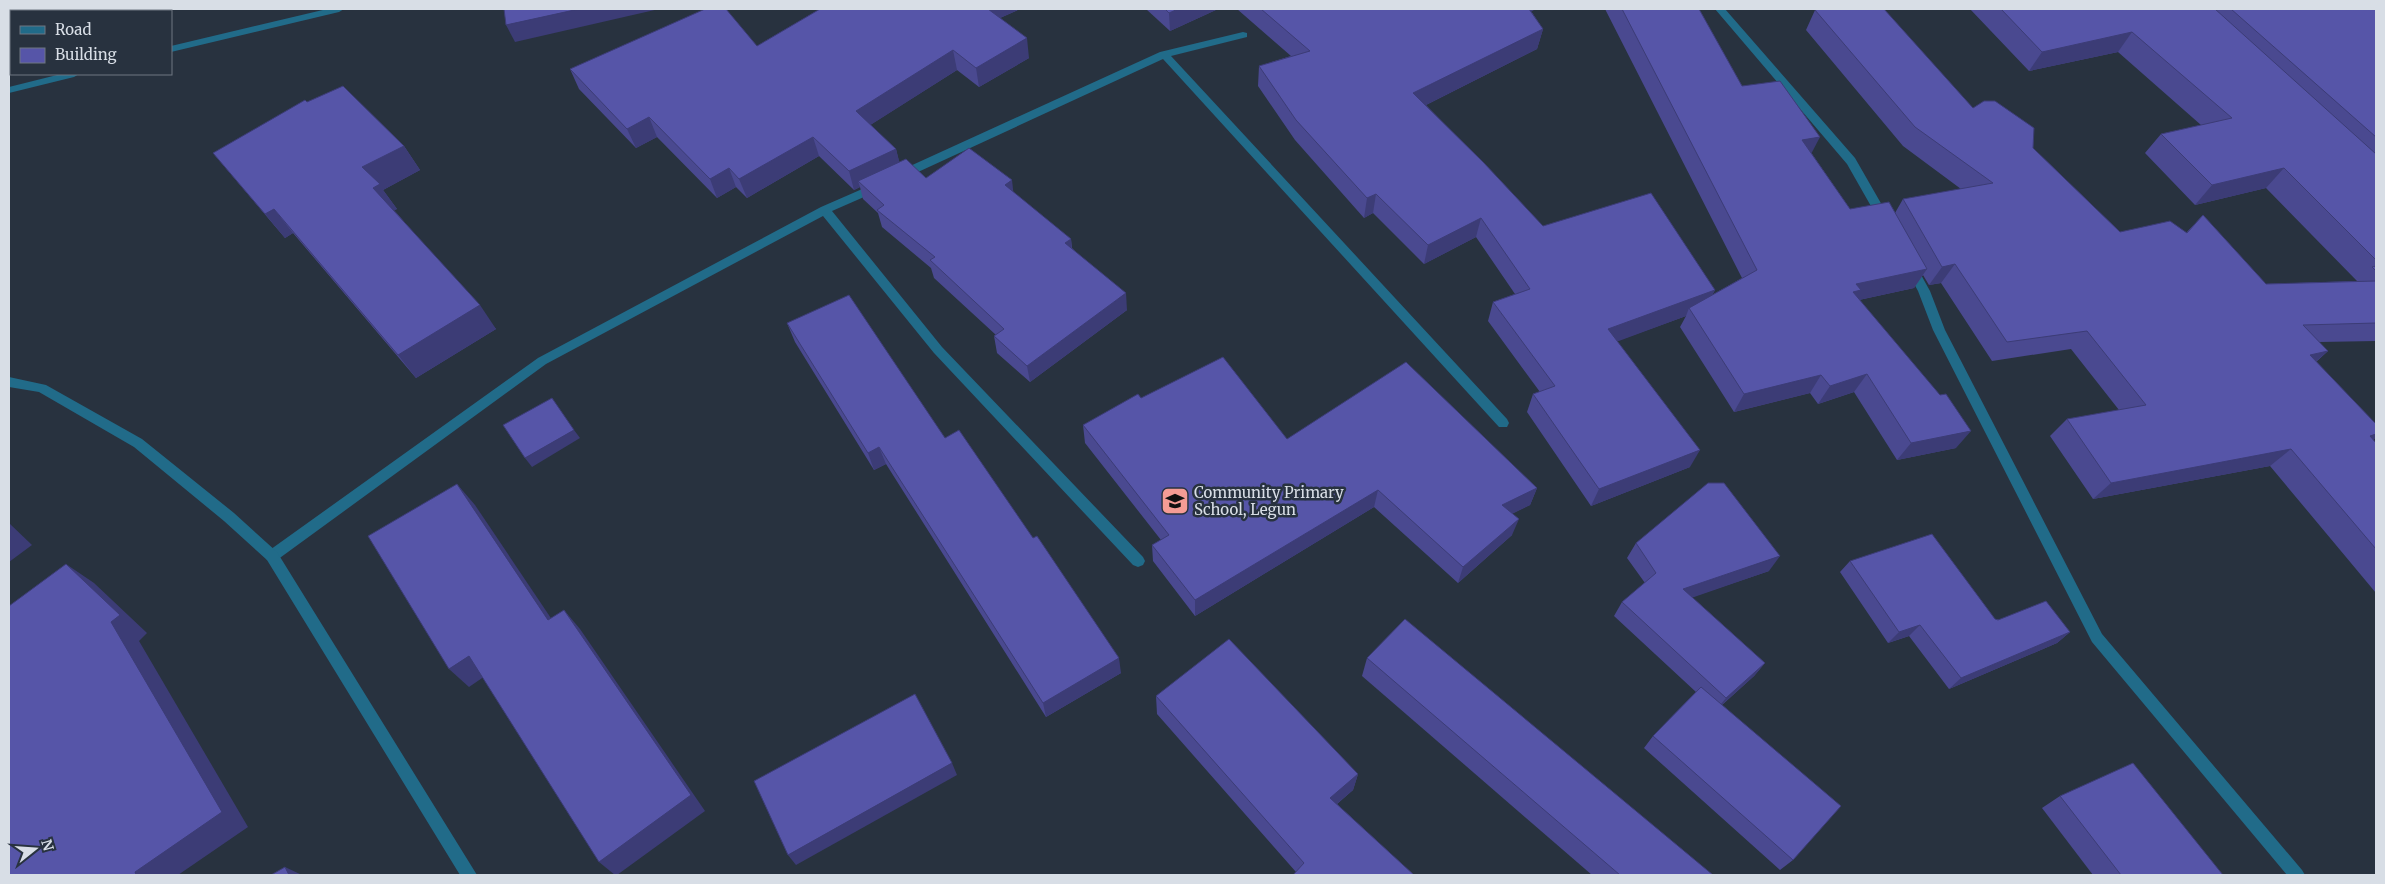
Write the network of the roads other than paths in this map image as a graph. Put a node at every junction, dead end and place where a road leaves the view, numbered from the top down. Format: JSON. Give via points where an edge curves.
{"nodes":[{"id":1,"x":339,"y":9,"type":"edge"},
{"id":2,"x":1720,"y":9,"type":"edge"},
{"id":3,"x":1244,"y":35,"type":"dead end"},
{"id":4,"x":172,"y":49,"type":"edge"},
{"id":5,"x":1164,"y":54,"type":"junction"},
{"id":6,"x":70,"y":75,"type":"edge"},
{"id":7,"x":9,"y":90,"type":"edge"},
{"id":8,"x":826,"y":210,"type":"junction"},
{"id":9,"x":1890,"y":230,"type":"edge"},
{"id":10,"x":1904,"y":256,"type":"edge"},
{"id":11,"x":9,"y":382,"type":"edge"},
{"id":12,"x":1503,"y":423,"type":"dead end"},
{"id":13,"x":272,"y":556,"type":"junction"},
{"id":14,"x":1138,"y":561,"type":"dead end"},
{"id":15,"x":469,"y":875,"type":"edge"},
{"id":16,"x":2296,"y":875,"type":"edge"}],
"edges":[{"from":1,"to":4,"type":"street"},
{"from":2,"to":9,"type":"street","via":[[1851,160]]},
{"from":3,"to":5,"type":"street"},
{"from":5,"to":8,"type":"street"},
{"from":5,"to":12,"type":"street"},
{"from":6,"to":7,"type":"street"},
{"from":8,"to":13,"type":"street","via":[[542,361]]},
{"from":8,"to":14,"type":"street","via":[[938,350]]},
{"from":10,"to":16,"type":"street","via":[[2097,638]]},
{"from":11,"to":13,"type":"street","via":[[42,388],[138,443],[230,517]]},
{"from":13,"to":15,"type":"street"}]}
